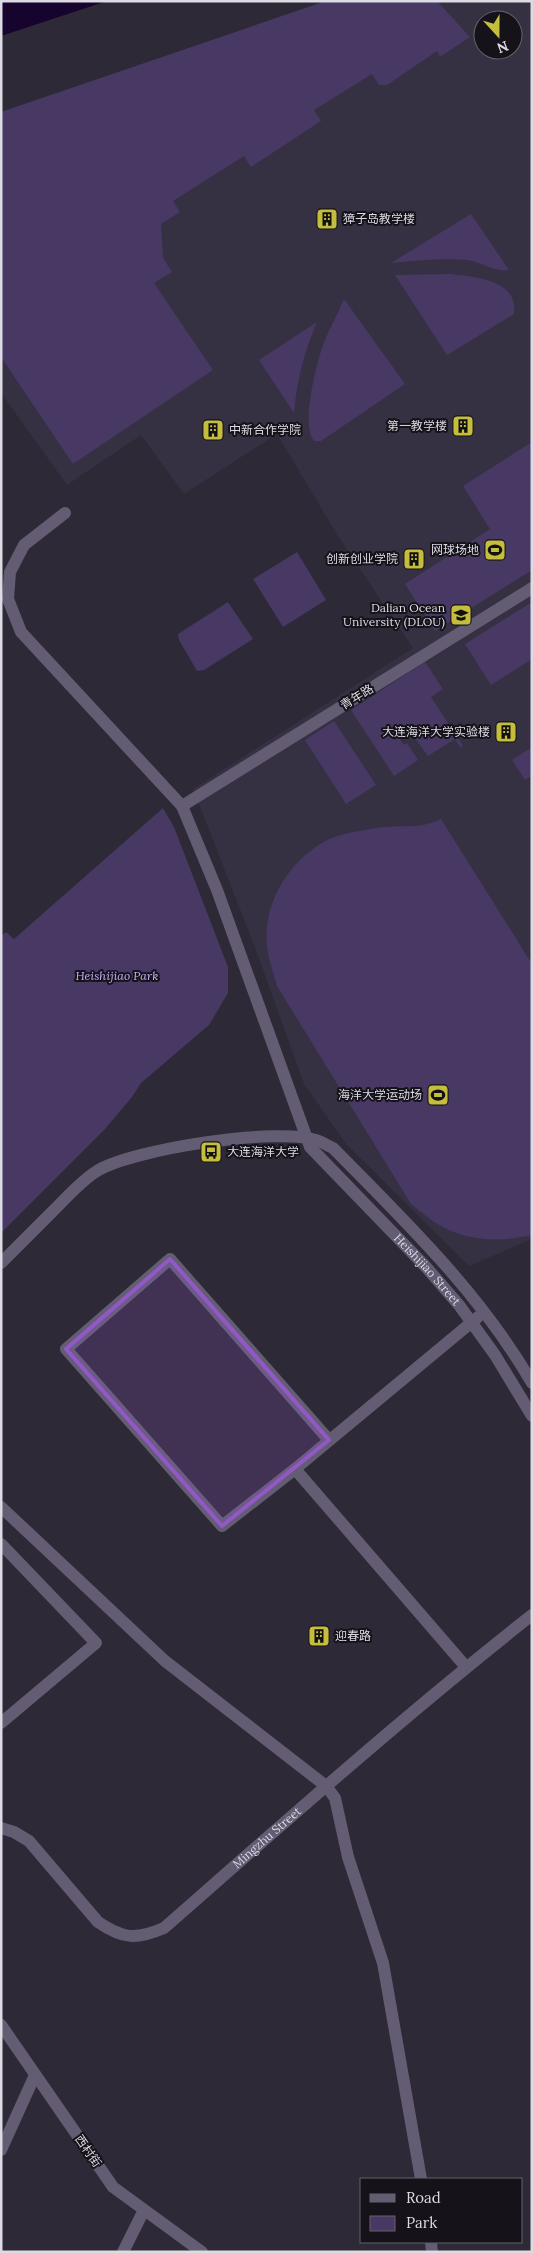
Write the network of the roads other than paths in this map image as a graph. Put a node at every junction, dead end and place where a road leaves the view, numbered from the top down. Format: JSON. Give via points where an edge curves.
{"nodes":[{"id":1,"x":65,"y":513,"type":"dead end"},
{"id":2,"x":532,"y":588,"type":"edge"},
{"id":3,"x":182,"y":806,"type":"junction"},
{"id":4,"x":306,"y":1138,"type":"junction"},
{"id":5,"x":1,"y":1263,"type":"edge"},
{"id":6,"x":484,"y":1312,"type":"junction"},
{"id":7,"x":472,"y":1322,"type":"junction"},
{"id":8,"x":532,"y":1383,"type":"edge"},
{"id":9,"x":532,"y":1416,"type":"edge"},
{"id":10,"x":330,"y":1440,"type":"junction"},
{"id":11,"x":295,"y":1469,"type":"junction"},
{"id":12,"x":1,"y":1507,"type":"edge"},
{"id":13,"x":1,"y":1544,"type":"edge"},
{"id":14,"x":532,"y":1616,"type":"edge"},
{"id":15,"x":466,"y":1667,"type":"junction"},
{"id":16,"x":1,"y":1722,"type":"edge"},
{"id":17,"x":326,"y":1786,"type":"junction"},
{"id":18,"x":1,"y":1828,"type":"edge"},
{"id":19,"x":1,"y":2025,"type":"edge"},
{"id":20,"x":35,"y":2074,"type":"junction"},
{"id":21,"x":1,"y":2150,"type":"edge"},
{"id":22,"x":421,"y":2178,"type":"edge"},
{"id":23,"x":144,"y":2210,"type":"junction"},
{"id":24,"x":123,"y":2252,"type":"edge"},
{"id":25,"x":202,"y":2252,"type":"edge"}],
"edges":[{"from":1,"to":3,"type":"street","via":[[24,545],[10,572],[8,599],[21,632]]},
{"from":2,"to":3,"type":"street","name":"青年路"},
{"from":3,"to":4,"type":"street","via":[[217,890]]},
{"from":4,"to":5,"type":"street","name":"Heishijiao Street","via":[[248,1138],[206,1143],[169,1148],[117,1162],[78,1186]]},
{"from":4,"to":6,"type":"street","name":"Heishijiao Street","via":[[333,1148],[438,1257]]},
{"from":4,"to":7,"type":"street","name":"Heishijiao Street","via":[[318,1157],[426,1267]]},
{"from":6,"to":7,"type":"street"},
{"from":6,"to":8,"type":"street","name":"Heishijiao Street"},
{"from":7,"to":9,"type":"street","name":"Heishijiao Street"},
{"from":7,"to":10,"type":"street"},
{"from":10,"to":11,"type":"street"},
{"from":10,"to":11,"type":"street","via":[[170,1259],[66,1349],[222,1526]]},
{"from":11,"to":15,"type":"street"},
{"from":12,"to":17,"type":"street","via":[[165,1661]]},
{"from":13,"to":16,"type":"street","via":[[96,1643]]},
{"from":14,"to":15,"type":"street","name":"Mingzhu Street"},
{"from":15,"to":17,"type":"street","name":"Mingzhu Street"},
{"from":17,"to":18,"type":"street","name":"Mingzhu Street","via":[[164,1928],[145,1936],[112,1931],[98,1922],[29,1841]]},
{"from":17,"to":22,"type":"street","via":[[335,1798],[348,1857],[383,1963]]},
{"from":19,"to":20,"type":"street","name":"西村街"},
{"from":20,"to":21,"type":"street"},
{"from":20,"to":23,"type":"street","name":"西村街","via":[[113,2187]]},
{"from":23,"to":24,"type":"street"},
{"from":23,"to":25,"type":"street","name":"西村街"}]}
